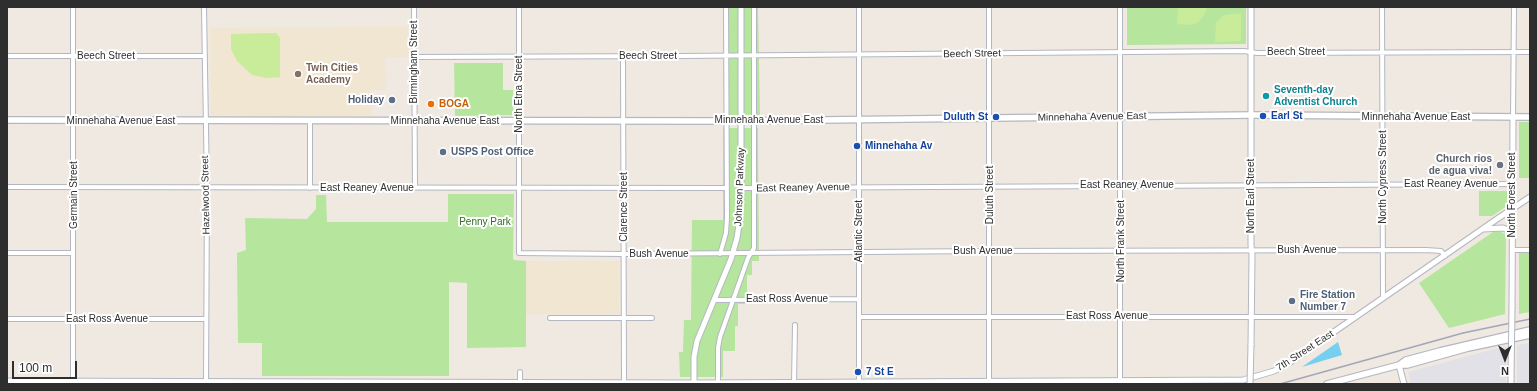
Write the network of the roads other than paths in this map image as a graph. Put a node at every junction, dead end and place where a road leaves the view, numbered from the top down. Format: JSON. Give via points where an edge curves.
{"nodes":[{"id":1,"x":73,"y":7,"type":"edge"},
{"id":2,"x":204,"y":7,"type":"edge"},
{"id":3,"x":414,"y":7,"type":"edge"},
{"id":4,"x":518,"y":7,"type":"edge"},
{"id":5,"x":726,"y":7,"type":"edge"},
{"id":6,"x":740,"y":7,"type":"edge"},
{"id":7,"x":754,"y":7,"type":"edge"},
{"id":8,"x":859,"y":7,"type":"edge"},
{"id":9,"x":989,"y":7,"type":"edge"},
{"id":10,"x":1120,"y":7,"type":"edge"},
{"id":11,"x":1251,"y":7,"type":"edge"},
{"id":12,"x":1382,"y":7,"type":"edge"},
{"id":13,"x":1514,"y":7,"type":"edge"},
{"id":14,"x":1121,"y":52,"type":"junction"},
{"id":15,"x":1251,"y":52,"type":"junction"},
{"id":16,"x":1383,"y":52,"type":"junction"},
{"id":17,"x":1514,"y":52,"type":"junction"},
{"id":18,"x":1530,"y":52,"type":"edge"},
{"id":19,"x":990,"y":53,"type":"junction"},
{"id":20,"x":741,"y":55,"type":"junction"},
{"id":21,"x":755,"y":55,"type":"junction"},
{"id":22,"x":860,"y":55,"type":"junction"},
{"id":23,"x":7,"y":56,"type":"edge"},
{"id":24,"x":74,"y":56,"type":"junction"},
{"id":25,"x":204,"y":56,"type":"junction"},
{"id":26,"x":623,"y":56,"type":"junction"},
{"id":27,"x":726,"y":56,"type":"junction"},
{"id":28,"x":414,"y":57,"type":"junction"},
{"id":29,"x":519,"y":57,"type":"junction"},
{"id":30,"x":1252,"y":116,"type":"junction"},
{"id":31,"x":1121,"y":117,"type":"junction"},
{"id":32,"x":1383,"y":117,"type":"junction"},
{"id":33,"x":1513,"y":117,"type":"junction"},
{"id":34,"x":1530,"y":117,"type":"edge"},
{"id":35,"x":990,"y":118,"type":"junction"},
{"id":36,"x":860,"y":119,"type":"junction"},
{"id":37,"x":7,"y":120,"type":"edge"},
{"id":38,"x":74,"y":121,"type":"junction"},
{"id":39,"x":205,"y":121,"type":"junction"},
{"id":40,"x":310,"y":121,"type":"junction"},
{"id":41,"x":415,"y":121,"type":"junction"},
{"id":42,"x":519,"y":121,"type":"junction"},
{"id":43,"x":624,"y":121,"type":"junction"},
{"id":44,"x":727,"y":121,"type":"junction"},
{"id":45,"x":742,"y":121,"type":"junction"},
{"id":46,"x":755,"y":121,"type":"junction"},
{"id":47,"x":1383,"y":184,"type":"junction"},
{"id":48,"x":1512,"y":184,"type":"junction"},
{"id":49,"x":1121,"y":185,"type":"junction"},
{"id":50,"x":1252,"y":185,"type":"junction"},
{"id":51,"x":990,"y":186,"type":"junction"},
{"id":52,"x":7,"y":187,"type":"edge"},
{"id":53,"x":860,"y":187,"type":"junction"},
{"id":54,"x":74,"y":188,"type":"junction"},
{"id":55,"x":206,"y":188,"type":"junction"},
{"id":56,"x":310,"y":188,"type":"junction"},
{"id":57,"x":415,"y":188,"type":"junction"},
{"id":58,"x":519,"y":188,"type":"junction"},
{"id":59,"x":727,"y":188,"type":"junction"},
{"id":60,"x":741,"y":188,"type":"junction"},
{"id":61,"x":754,"y":188,"type":"junction"},
{"id":62,"x":624,"y":189,"type":"junction"},
{"id":63,"x":1530,"y":198,"type":"edge"},
{"id":64,"x":1512,"y":210,"type":"junction"},
{"id":65,"x":1482,"y":229,"type":"junction"},
{"id":66,"x":1512,"y":236,"type":"junction"},
{"id":67,"x":1121,"y":250,"type":"junction"},
{"id":68,"x":1252,"y":250,"type":"junction"},
{"id":69,"x":1512,"y":250,"type":"junction"},
{"id":70,"x":1530,"y":250,"type":"edge"},
{"id":71,"x":990,"y":251,"type":"junction"},
{"id":72,"x":1382,"y":251,"type":"junction"},
{"id":73,"x":859,"y":252,"type":"junction"},
{"id":74,"x":7,"y":253,"type":"edge"},
{"id":75,"x":74,"y":253,"type":"junction"},
{"id":76,"x":519,"y":253,"type":"joint"},
{"id":77,"x":624,"y":254,"type":"junction"},
{"id":78,"x":720,"y":254,"type":"junction"},
{"id":79,"x":733,"y":254,"type":"junction"},
{"id":80,"x":751,"y":254,"type":"junction"},
{"id":81,"x":1445,"y":256,"type":"junction"},
{"id":82,"x":1383,"y":298,"type":"junction"},
{"id":83,"x":859,"y":299,"type":"junction"},
{"id":84,"x":715,"y":300,"type":"junction"},
{"id":85,"x":733,"y":300,"type":"junction"},
{"id":86,"x":990,"y":316,"type":"junction"},
{"id":87,"x":1120,"y":316,"type":"junction"},
{"id":88,"x":1251,"y":316,"type":"junction"},
{"id":89,"x":859,"y":317,"type":"junction"},
{"id":90,"x":1355,"y":317,"type":"junction"},
{"id":91,"x":7,"y":318,"type":"edge"},
{"id":92,"x":550,"y":318,"type":"dead end"},
{"id":93,"x":624,"y":318,"type":"junction"},
{"id":94,"x":652,"y":318,"type":"dead end"},
{"id":95,"x":73,"y":319,"type":"junction"},
{"id":96,"x":206,"y":319,"type":"junction"},
{"id":97,"x":795,"y":325,"type":"dead end"},
{"id":98,"x":1530,"y":330,"type":"edge"},
{"id":99,"x":1530,"y":335,"type":"edge"},
{"id":100,"x":1398,"y":365,"type":"junction"},
{"id":101,"x":520,"y":372,"type":"dead end"},
{"id":102,"x":1120,"y":380,"type":"junction"},
{"id":103,"x":7,"y":381,"type":"edge"},
{"id":104,"x":520,"y":382,"type":"junction"},
{"id":105,"x":624,"y":382,"type":"junction"},
{"id":106,"x":718,"y":382,"type":"junction"},
{"id":107,"x":859,"y":382,"type":"edge"},
{"id":108,"x":924,"y":382,"type":"edge"},
{"id":109,"x":990,"y":382,"type":"edge"},
{"id":110,"x":73,"y":383,"type":"edge"},
{"id":111,"x":206,"y":383,"type":"edge"},
{"id":112,"x":465,"y":383,"type":"edge"},
{"id":113,"x":572,"y":383,"type":"edge"},
{"id":114,"x":694,"y":383,"type":"edge"},
{"id":115,"x":794,"y":383,"type":"edge"},
{"id":116,"x":1250,"y":384,"type":"edge"},
{"id":117,"x":1327,"y":384,"type":"edge"},
{"id":118,"x":1404,"y":384,"type":"edge"},
{"id":119,"x":1511,"y":384,"type":"edge"}],
"edges":[{"from":1,"to":24,"type":"street","name":"Germain Street"},
{"from":2,"to":25,"type":"street","name":"Hazelwood Street"},
{"from":3,"to":28,"type":"street","name":"Birmingham Street"},
{"from":4,"to":29,"type":"street","name":"North Etna Street"},
{"from":5,"to":27,"type":"street","name":"Johnson Parkway"},
{"from":6,"to":20,"type":"street","name":"Johnson Parkway"},
{"from":7,"to":21,"type":"street","name":"Johnson Parkway"},
{"from":8,"to":22,"type":"street","name":"Atlantic Street"},
{"from":9,"to":19,"type":"street","name":"Duluth Street"},
{"from":10,"to":14,"type":"street","name":"North Frank Street"},
{"from":11,"to":15,"type":"street","name":"North Earl Street"},
{"from":12,"to":16,"type":"street","name":"North Cypress Street"},
{"from":13,"to":17,"type":"street","name":"North Forest Street"},
{"from":14,"to":15,"type":"street","name":"Beech Street"},
{"from":14,"to":19,"type":"street","name":"Beech Street"},
{"from":14,"to":31,"type":"street","name":"North Frank Street"},
{"from":15,"to":16,"type":"street","name":"Beech Street"},
{"from":15,"to":30,"type":"street","name":"North Earl Street"},
{"from":16,"to":17,"type":"street","name":"Beech Street"},
{"from":16,"to":32,"type":"street","name":"North Cypress Street"},
{"from":17,"to":18,"type":"street","name":"Beech Street"},
{"from":17,"to":33,"type":"street","name":"North Forest Street"},
{"from":19,"to":22,"type":"street","name":"Beech Street"},
{"from":19,"to":35,"type":"street","name":"Duluth Street"},
{"from":20,"to":21,"type":"street","name":"Beech Street"},
{"from":20,"to":27,"type":"street","name":"Beech Street"},
{"from":20,"to":45,"type":"street","name":"Johnson Parkway"},
{"from":21,"to":22,"type":"street","name":"Beech Street"},
{"from":21,"to":46,"type":"street","name":"Johnson Parkway"},
{"from":22,"to":36,"type":"street","name":"Atlantic Street"},
{"from":23,"to":24,"type":"street","name":"Beech Street"},
{"from":24,"to":25,"type":"street","name":"Beech Street"},
{"from":24,"to":38,"type":"street","name":"Germain Street"},
{"from":25,"to":39,"type":"street","name":"Hazelwood Street"},
{"from":26,"to":27,"type":"street","name":"Beech Street"},
{"from":26,"to":29,"type":"street","name":"Beech Street"},
{"from":26,"to":43,"type":"street","name":"Clarence Street"},
{"from":27,"to":44,"type":"street","name":"Johnson Parkway"},
{"from":28,"to":29,"type":"street","name":"Beech Street"},
{"from":28,"to":41,"type":"street","name":"Birmingham Street"},
{"from":29,"to":42,"type":"street","name":"North Etna Street"},
{"from":30,"to":31,"type":"main road","name":"Minnehaha Avenue East"},
{"from":30,"to":32,"type":"main road","name":"Minnehaha Avenue East"},
{"from":30,"to":50,"type":"street","name":"North Earl Street"},
{"from":31,"to":35,"type":"main road","name":"Minnehaha Avenue East"},
{"from":31,"to":49,"type":"street","name":"North Frank Street"},
{"from":32,"to":33,"type":"main road","name":"Minnehaha Avenue East"},
{"from":32,"to":47,"type":"street","name":"North Cypress Street"},
{"from":33,"to":34,"type":"main road","name":"Minnehaha Avenue East"},
{"from":33,"to":48,"type":"street","name":"North Forest Street"},
{"from":35,"to":36,"type":"main road","name":"Minnehaha Avenue East"},
{"from":35,"to":51,"type":"street","name":"Duluth Street"},
{"from":36,"to":46,"type":"main road","name":"Minnehaha Avenue East"},
{"from":36,"to":53,"type":"street","name":"Atlantic Street"},
{"from":37,"to":38,"type":"main road","name":"Minnehaha Avenue East"},
{"from":38,"to":39,"type":"main road","name":"Minnehaha Avenue East"},
{"from":38,"to":54,"type":"street","name":"Germain Street"},
{"from":39,"to":40,"type":"main road","name":"Minnehaha Avenue East"},
{"from":39,"to":55,"type":"street","name":"Hazelwood Street"},
{"from":40,"to":41,"type":"main road","name":"Minnehaha Avenue East"},
{"from":40,"to":56,"type":"street"},
{"from":41,"to":42,"type":"main road","name":"Minnehaha Avenue East"},
{"from":41,"to":57,"type":"street","name":"Birmingham Street"},
{"from":42,"to":43,"type":"main road","name":"Minnehaha Avenue East"},
{"from":42,"to":58,"type":"street","name":"North Etna Street"},
{"from":43,"to":44,"type":"main road","name":"Minnehaha Avenue East"},
{"from":43,"to":62,"type":"street","name":"Clarence Street"},
{"from":44,"to":45,"type":"main road","name":"Minnehaha Avenue East"},
{"from":44,"to":59,"type":"street","name":"Johnson Parkway"},
{"from":45,"to":46,"type":"main road","name":"Minnehaha Avenue East"},
{"from":45,"to":60,"type":"street","name":"Johnson Parkway"},
{"from":46,"to":61,"type":"street","name":"Johnson Parkway"},
{"from":47,"to":48,"type":"street","name":"East Reaney Avenue"},
{"from":47,"to":50,"type":"street","name":"East Reaney Avenue"},
{"from":47,"to":72,"type":"street","name":"North Cypress Street"},
{"from":48,"to":64,"type":"street","name":"North Forest Street"},
{"from":49,"to":50,"type":"street","name":"East Reaney Avenue"},
{"from":49,"to":51,"type":"street","name":"East Reaney Avenue"},
{"from":49,"to":67,"type":"street","name":"North Frank Street"},
{"from":50,"to":68,"type":"street","name":"North Earl Street"},
{"from":51,"to":53,"type":"street","name":"East Reaney Avenue"},
{"from":51,"to":71,"type":"street","name":"Duluth Street"},
{"from":52,"to":54,"type":"street","name":"East Reaney Avenue"},
{"from":53,"to":61,"type":"street","name":"East Reaney Avenue"},
{"from":53,"to":73,"type":"street","name":"Atlantic Street"},
{"from":54,"to":55,"type":"street","name":"East Reaney Avenue"},
{"from":54,"to":75,"type":"street","name":"Germain Street"},
{"from":55,"to":56,"type":"street","name":"East Reaney Avenue"},
{"from":55,"to":96,"type":"street","name":"Hazelwood Street"},
{"from":56,"to":57,"type":"street","name":"East Reaney Avenue"},
{"from":57,"to":58,"type":"street","name":"East Reaney Avenue"},
{"from":58,"to":62,"type":"street","name":"East Reaney Avenue"},
{"from":58,"to":76,"type":"street","name":"North Etna Street"},
{"from":59,"to":62,"type":"street","name":"East Reaney Avenue"},
{"from":59,"to":78,"type":"street","name":"Johnson Parkway","via":[[726,233]]},
{"from":60,"to":61,"type":"street","name":"East Reaney Avenue"},
{"from":60,"to":79,"type":"street","name":"Johnson Parkway","via":[[740,217]]},
{"from":61,"to":80,"type":"street","name":"Johnson Parkway","via":[[754,248]]},
{"from":62,"to":77,"type":"street","name":"Clarence Street"},
{"from":63,"to":64,"type":"street","name":"7th Street East"},
{"from":64,"to":65,"type":"street","name":"7th Street East"},
{"from":64,"to":66,"type":"street","name":"North Forest Street"},
{"from":65,"to":66,"type":"street","via":[[1503,228]]},
{"from":65,"to":81,"type":"street","name":"7th Street East"},
{"from":66,"to":69,"type":"street","name":"North Forest Street"},
{"from":67,"to":68,"type":"street","name":"Bush Avenue"},
{"from":67,"to":71,"type":"street","name":"Bush Avenue"},
{"from":67,"to":87,"type":"street","name":"North Frank Street"},
{"from":68,"to":72,"type":"street","name":"Bush Avenue"},
{"from":68,"to":88,"type":"street","name":"North Earl Street"},
{"from":69,"to":70,"type":"street"},
{"from":69,"to":119,"type":"street","name":"North Forest Street","bridge":true},
{"from":71,"to":73,"type":"street","name":"Bush Avenue"},
{"from":71,"to":86,"type":"street","name":"Duluth Street"},
{"from":72,"to":81,"type":"street","name":"Bush Avenue","via":[[1441,251]]},
{"from":72,"to":82,"type":"street","name":"North Cypress Street"},
{"from":73,"to":80,"type":"street","name":"Bush Avenue"},
{"from":73,"to":83,"type":"street","name":"Atlantic Street"},
{"from":74,"to":75,"type":"street"},
{"from":75,"to":95,"type":"street","name":"Germain Street"},
{"from":76,"to":77,"type":"street","name":"Bush Avenue"},
{"from":77,"to":78,"type":"street","name":"Bush Avenue"},
{"from":77,"to":93,"type":"street","name":"Clarence Street"},
{"from":78,"to":79,"type":"street","name":"Bush Avenue"},
{"from":79,"to":80,"type":"street","name":"Bush Avenue"},
{"from":79,"to":84,"type":"street","name":"Johnson Parkway"},
{"from":80,"to":85,"type":"street","name":"Johnson Parkway"},
{"from":81,"to":82,"type":"street","name":"7th Street East"},
{"from":82,"to":90,"type":"street","name":"7th Street East"},
{"from":83,"to":85,"type":"street","name":"East Ross Avenue"},
{"from":83,"to":89,"type":"street","name":"Atlantic Street"},
{"from":84,"to":85,"type":"street","name":"East Ross Avenue"},
{"from":84,"to":114,"type":"street","name":"Johnson Parkway","via":[[697,341]]},
{"from":85,"to":106,"type":"street","name":"Johnson Parkway","via":[[718,348]]},
{"from":86,"to":87,"type":"street","name":"East Ross Avenue"},
{"from":86,"to":89,"type":"street","name":"East Ross Avenue"},
{"from":86,"to":109,"type":"street","name":"Duluth Street"},
{"from":87,"to":88,"type":"street","name":"East Ross Avenue"},
{"from":87,"to":102,"type":"street","name":"North Frank Street"},
{"from":88,"to":90,"type":"street","name":"East Ross Avenue"},
{"from":88,"to":116,"type":"street","name":"North Earl Street","bridge":true},
{"from":89,"to":107,"type":"street","name":"Atlantic Street"},
{"from":90,"to":102,"type":"street","name":"7th Street East","via":[[1279,370],[1243,380]]},
{"from":91,"to":95,"type":"street","name":"East Ross Avenue"},
{"from":92,"to":93,"type":"street"},
{"from":93,"to":94,"type":"street"},
{"from":93,"to":105,"type":"street","name":"Clarence Street"},
{"from":95,"to":96,"type":"street","name":"East Ross Avenue"},
{"from":95,"to":110,"type":"street","name":"Germain Street"},
{"from":96,"to":111,"type":"street","name":"Hazelwood Street"},
{"from":97,"to":115,"type":"street"},
{"from":98,"to":100,"type":"main road","via":[[1406,360]]},
{"from":99,"to":100,"type":"main road"},
{"from":100,"to":117,"type":"main road"},
{"from":100,"to":118,"type":"street"},
{"from":101,"to":104,"type":"street"},
{"from":102,"to":109,"type":"street","name":"7th Street East"},
{"from":103,"to":110,"type":"street","name":"7th Street East"},
{"from":104,"to":112,"type":"street","name":"7th Street East"},
{"from":104,"to":113,"type":"street","name":"7th Street East"},
{"from":105,"to":113,"type":"street","name":"7th Street East"},
{"from":105,"to":114,"type":"street","name":"7th Street East"},
{"from":106,"to":114,"type":"street","name":"7th Street East"},
{"from":106,"to":115,"type":"street","name":"7th Street East"},
{"from":107,"to":108,"type":"street","name":"7th Street East"},
{"from":107,"to":115,"type":"street","name":"7th Street East"},
{"from":108,"to":109,"type":"street","name":"7th Street East"},
{"from":110,"to":111,"type":"street","name":"7th Street East"},
{"from":111,"to":112,"type":"street","name":"7th Street East"}]}
